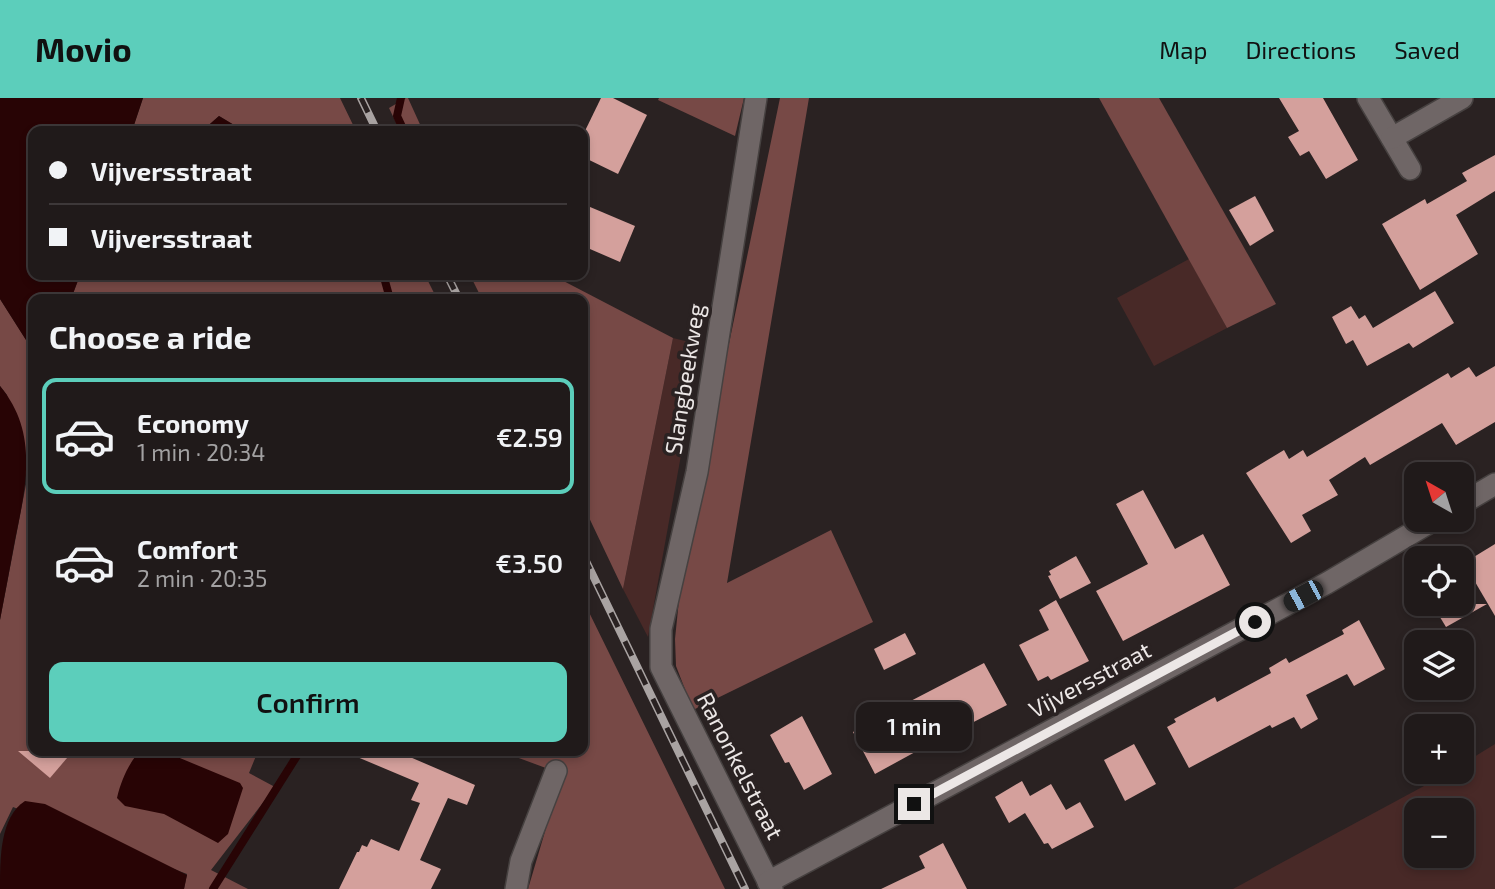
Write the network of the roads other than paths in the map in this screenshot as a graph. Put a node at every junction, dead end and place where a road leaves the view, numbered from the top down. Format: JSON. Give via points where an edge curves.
{"nodes":[{"id":1,"x":756,"y":98,"type":"edge"},
{"id":2,"x":1368,"y":98,"type":"edge"},
{"id":3,"x":1462,"y":98,"type":"edge"},
{"id":4,"x":1392,"y":138,"type":"junction"},
{"id":5,"x":1410,"y":169,"type":"dead end"},
{"id":6,"x":1495,"y":484,"type":"edge"},
{"id":7,"x":1474,"y":496,"type":"edge"},
{"id":8,"x":1413,"y":532,"type":"edge"},
{"id":9,"x":661,"y":667,"type":"joint"},
{"id":10,"x":556,"y":771,"type":"dead end"},
{"id":11,"x":770,"y":885,"type":"edge"},
{"id":12,"x":516,"y":889,"type":"edge"}],
"edges":[{"from":1,"to":9,"type":"street","name":"Slangbeekweg","via":[[697,472],[661,629]]},
{"from":2,"to":4,"type":"street"},
{"from":3,"to":4,"type":"street"},
{"from":4,"to":5,"type":"street"},
{"from":6,"to":7,"type":"street"},
{"from":8,"to":11,"type":"street","name":"Vijversstraat"},
{"from":9,"to":11,"type":"street","name":"Ranonkelstraat"},
{"from":10,"to":12,"type":"street","via":[[521,861]]}]}
